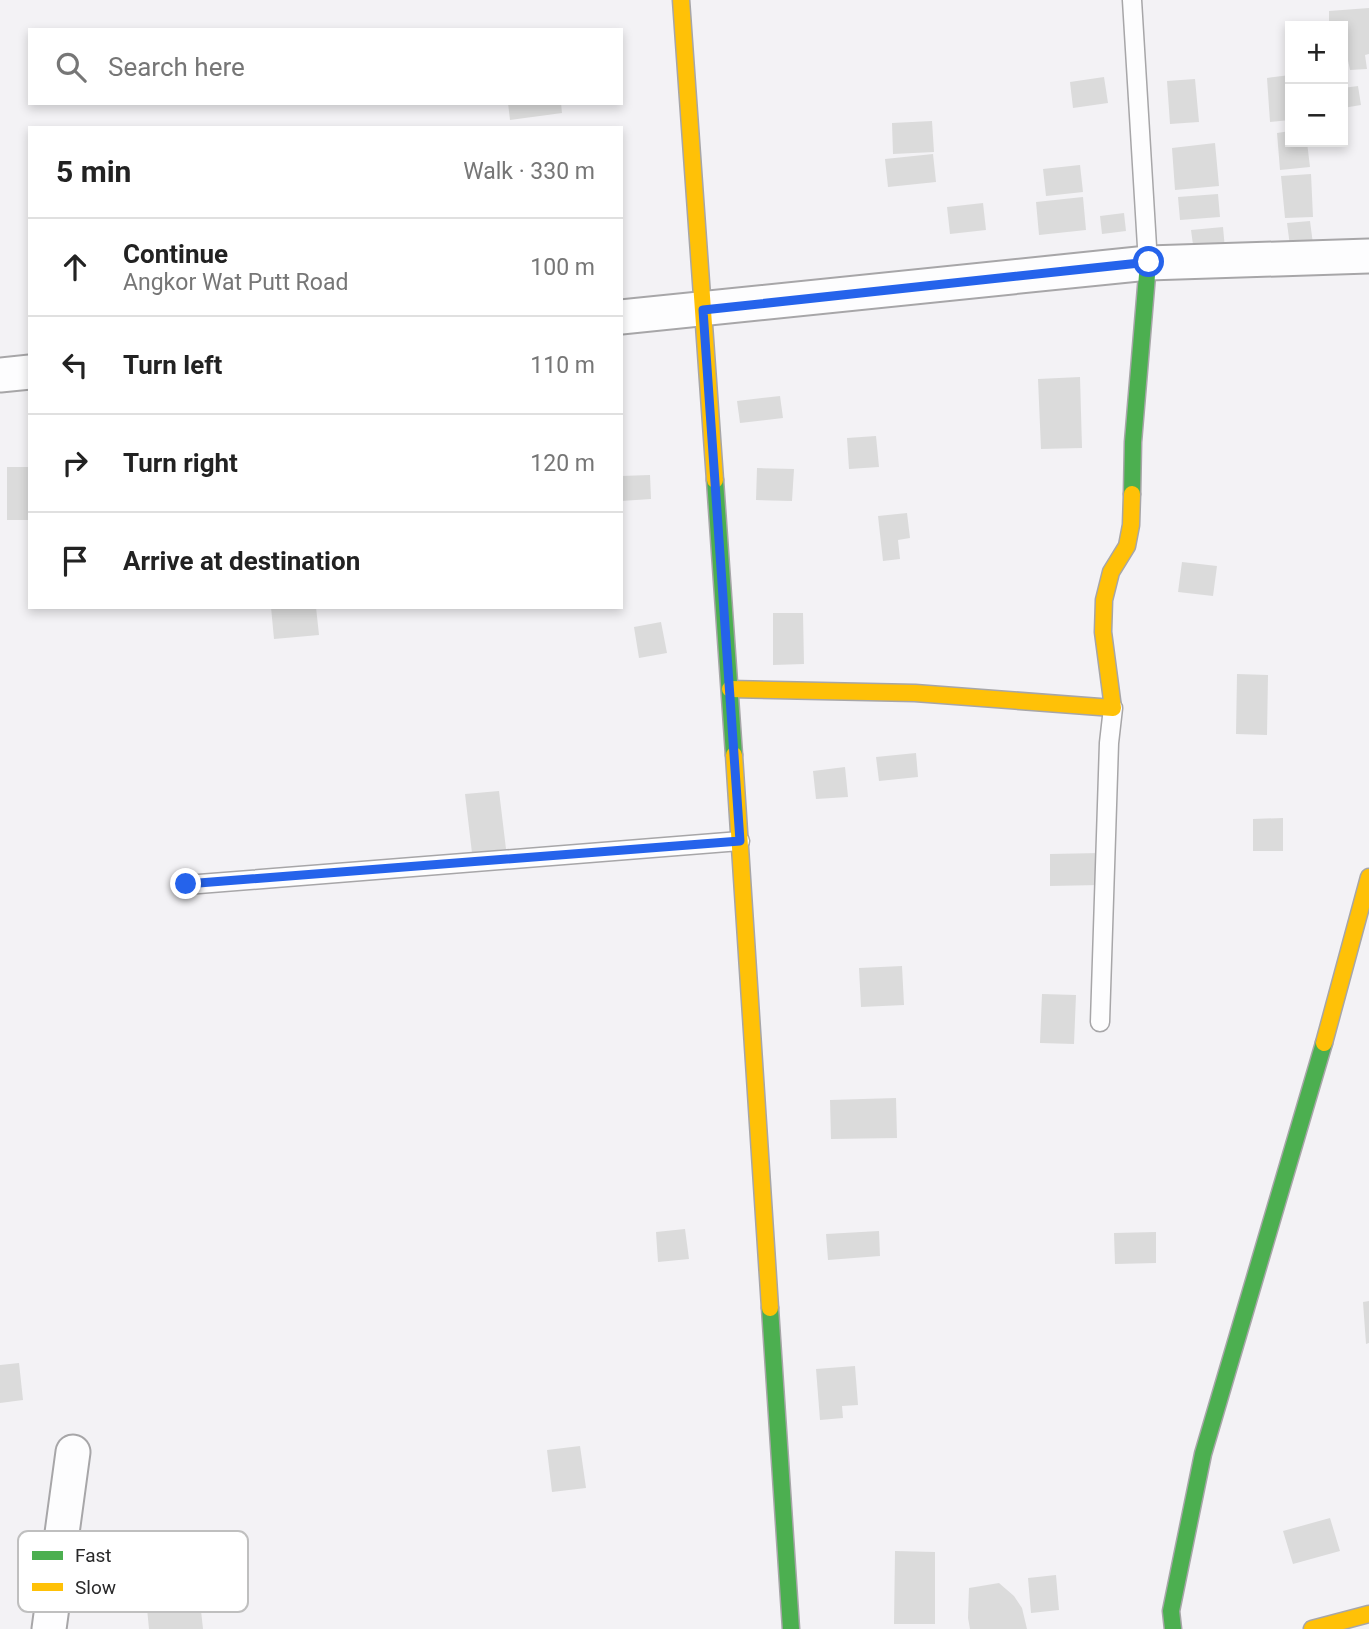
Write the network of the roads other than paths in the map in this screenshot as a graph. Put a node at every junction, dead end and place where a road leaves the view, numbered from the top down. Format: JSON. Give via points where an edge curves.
{"nodes":[{"id":1,"x":681,"y":0,"type":"edge"},
{"id":2,"x":1132,"y":0,"type":"edge"},
{"id":3,"x":1369,"y":256,"type":"edge"},
{"id":4,"x":1149,"y":262,"type":"junction"},
{"id":5,"x":703,"y":310,"type":"junction"},
{"id":6,"x":623,"y":317,"type":"edge"},
{"id":7,"x":28,"y":372,"type":"edge"},
{"id":8,"x":0,"y":375,"type":"edge"},
{"id":9,"x":730,"y":689,"type":"junction"},
{"id":10,"x":1112,"y":708,"type":"junction"},
{"id":11,"x":740,"y":841,"type":"junction"},
{"id":12,"x":1369,"y":877,"type":"edge"},
{"id":13,"x":186,"y":884,"type":"dead end"},
{"id":14,"x":1100,"y":1022,"type":"dead end"},
{"id":15,"x":73,"y":1452,"type":"dead end"},
{"id":16,"x":63,"y":1531,"type":"edge"},
{"id":17,"x":1369,"y":1614,"type":"edge"},
{"id":18,"x":791,"y":1629,"type":"edge"},
{"id":19,"x":1173,"y":1629,"type":"edge"},
{"id":20,"x":1312,"y":1629,"type":"edge"}],
"edges":[{"from":1,"to":5,"type":"street"},
{"from":2,"to":4,"type":"lane"},
{"from":3,"to":4,"type":"street"},
{"from":4,"to":5,"type":"street"},
{"from":4,"to":10,"type":"street","via":[[1132,442],[1131,525],[1104,600]]},
{"from":5,"to":6,"type":"street"},
{"from":5,"to":9,"type":"street"},
{"from":7,"to":8,"type":"street"},
{"from":9,"to":10,"type":"street","via":[[915,693]]},
{"from":9,"to":11,"type":"street"},
{"from":10,"to":14,"type":"lane"},
{"from":11,"to":13,"type":"lane"},
{"from":11,"to":18,"type":"street"},
{"from":12,"to":19,"type":"street","via":[[1203,1454],[1171,1611]]},
{"from":15,"to":16,"type":"street"},
{"from":17,"to":20,"type":"street"}]}
